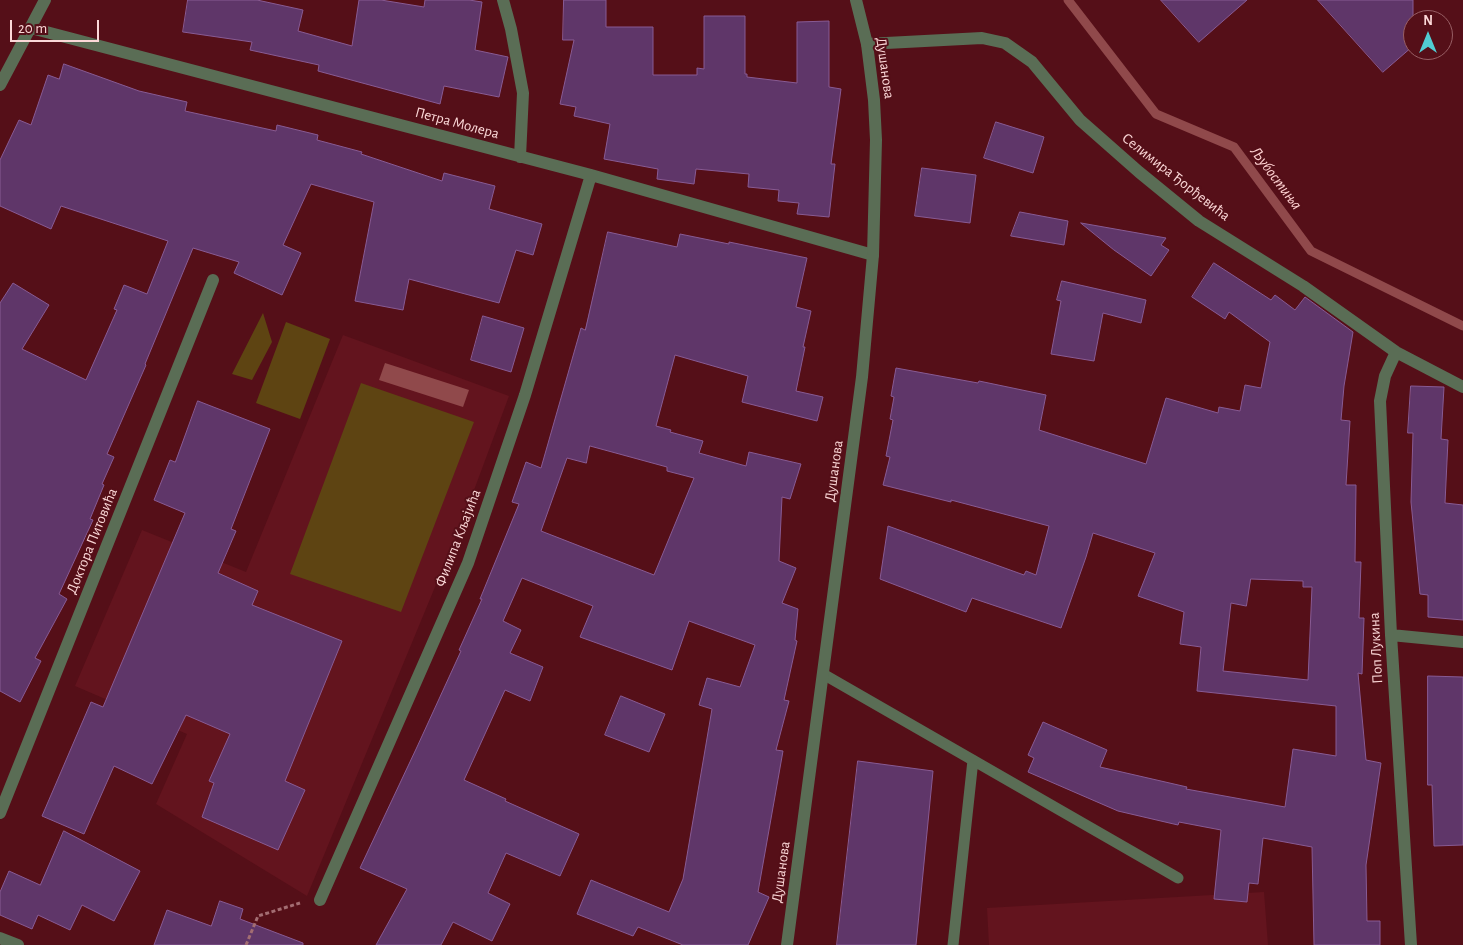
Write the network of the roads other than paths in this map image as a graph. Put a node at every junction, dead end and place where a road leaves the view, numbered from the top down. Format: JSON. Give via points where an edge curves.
{"nodes":[{"id":1,"x":45,"y":0,"type":"edge"},
{"id":2,"x":503,"y":0,"type":"edge"},
{"id":3,"x":856,"y":0,"type":"edge"},
{"id":4,"x":31,"y":28,"type":"junction"},
{"id":5,"x":867,"y":44,"type":"junction"},
{"id":6,"x":0,"y":85,"type":"edge"},
{"id":7,"x":520,"y":157,"type":"junction"},
{"id":8,"x":591,"y":175,"type":"junction"},
{"id":9,"x":873,"y":254,"type":"junction"},
{"id":10,"x":213,"y":280,"type":"dead end"},
{"id":11,"x":1396,"y":352,"type":"junction"},
{"id":12,"x":1463,"y":387,"type":"edge"},
{"id":13,"x":1391,"y":635,"type":"junction"},
{"id":14,"x":1463,"y":642,"type":"edge"},
{"id":15,"x":823,"y":674,"type":"junction"},
{"id":16,"x":973,"y":760,"type":"junction"},
{"id":17,"x":0,"y":814,"type":"edge"},
{"id":18,"x":1178,"y":878,"type":"dead end"},
{"id":19,"x":320,"y":900,"type":"road end"},
{"id":20,"x":0,"y":938,"type":"edge"},
{"id":21,"x":18,"y":945,"type":"edge"},
{"id":22,"x":787,"y":945,"type":"edge"},
{"id":23,"x":953,"y":945,"type":"edge"},
{"id":24,"x":1411,"y":945,"type":"edge"}],
"edges":[{"from":1,"to":4,"type":"street"},
{"from":2,"to":7,"type":"street","via":[[523,93]]},
{"from":3,"to":5,"type":"street","name":"Душанова"},
{"from":4,"to":6,"type":"street"},
{"from":4,"to":7,"type":"street","name":"Петра Молера"},
{"from":5,"to":9,"type":"street","name":"Душанова","via":[[876,140]]},
{"from":5,"to":11,"type":"street","name":"Селимира Ђорђевића","via":[[982,38],[1005,43],[1032,62],[1080,120],[1199,221],[1303,286]]},
{"from":7,"to":8,"type":"street","name":"Петра Молера"},
{"from":8,"to":9,"type":"street","name":"Петра Молера"},
{"from":8,"to":19,"type":"street","name":"Филипа Кљајића","via":[[525,395],[468,563]]},
{"from":9,"to":15,"type":"street","name":"Душанова","via":[[862,377]]},
{"from":10,"to":17,"type":"street","name":"Доктора Питовића"},
{"from":11,"to":12,"type":"street","name":"Селимира Ђорђевића"},
{"from":11,"to":13,"type":"street","name":"Поп Лукина","via":[[1385,376],[1380,401]]},
{"from":13,"to":14,"type":"street"},
{"from":13,"to":24,"type":"street","name":"Поп Лукина"},
{"from":15,"to":16,"type":"lane"},
{"from":15,"to":22,"type":"street","name":"Душанова"},
{"from":16,"to":18,"type":"lane"},
{"from":16,"to":23,"type":"lane"},
{"from":20,"to":21,"type":"street"}]}
